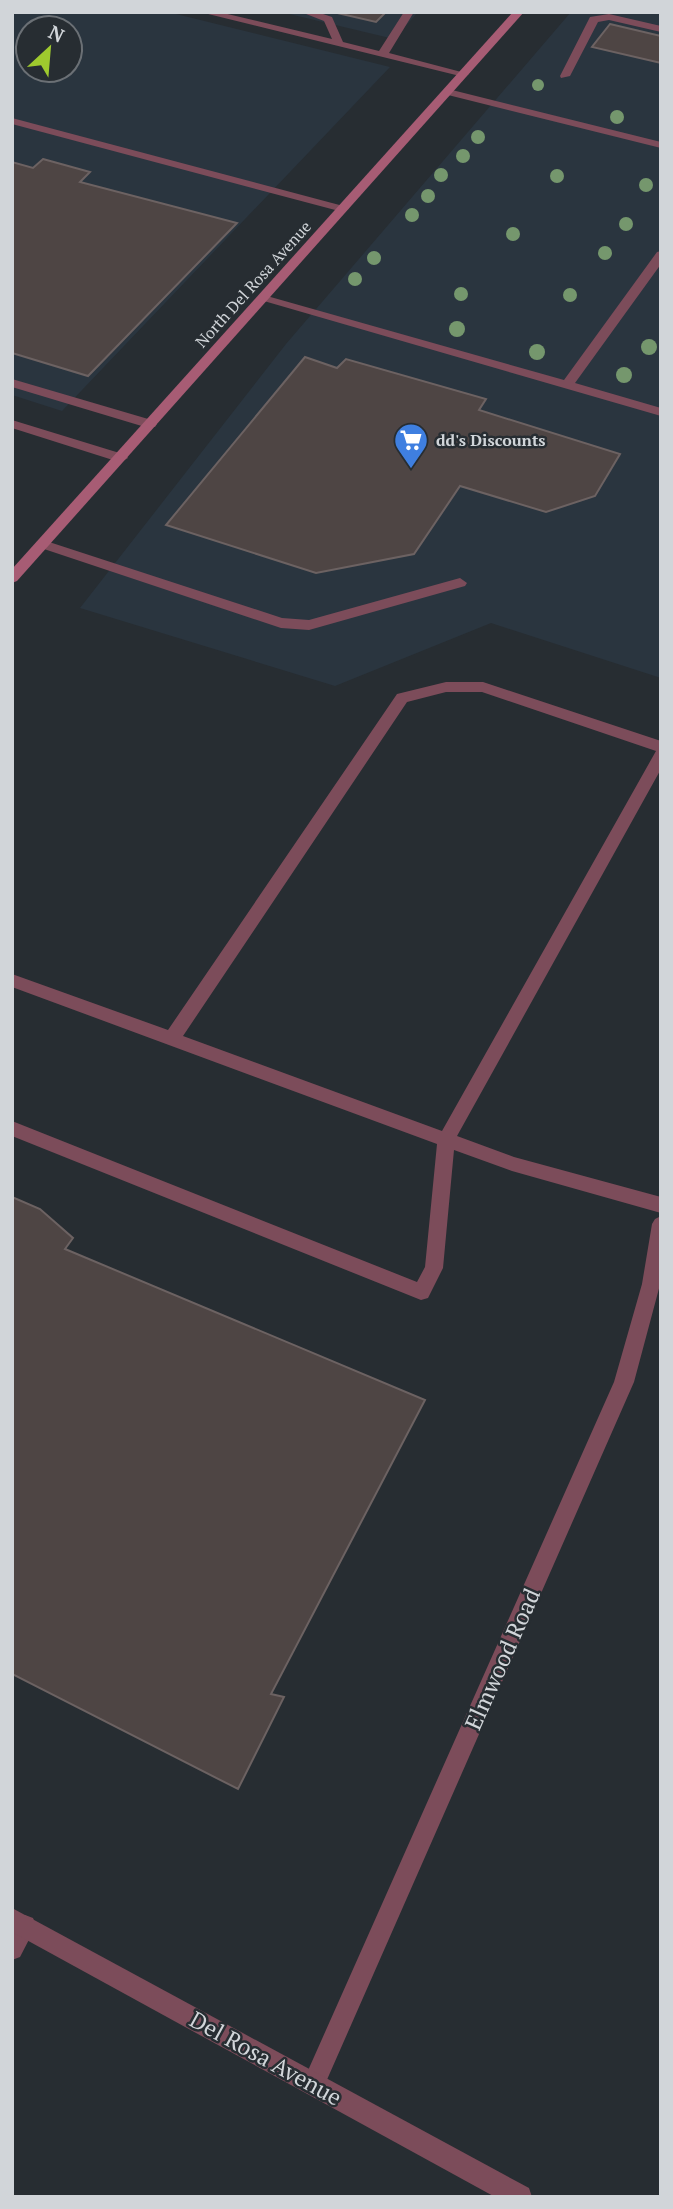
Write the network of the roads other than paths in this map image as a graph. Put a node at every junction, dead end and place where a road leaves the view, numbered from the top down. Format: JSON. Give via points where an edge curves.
{"nodes":[{"id":1,"x":205,"y":12,"type":"edge"},
{"id":2,"x":306,"y":12,"type":"edge"},
{"id":3,"x":409,"y":12,"type":"edge"},
{"id":4,"x":519,"y":12,"type":"edge"},
{"id":5,"x":661,"y":29,"type":"edge"},
{"id":6,"x":340,"y":44,"type":"junction"},
{"id":7,"x":382,"y":55,"type":"junction"},
{"id":8,"x":464,"y":74,"type":"junction"},
{"id":9,"x":565,"y":76,"type":"dead end"},
{"id":10,"x":447,"y":92,"type":"junction"},
{"id":11,"x":12,"y":121,"type":"edge"},
{"id":12,"x":661,"y":145,"type":"edge"},
{"id":13,"x":343,"y":209,"type":"junction"},
{"id":14,"x":661,"y":255,"type":"edge"},
{"id":15,"x":263,"y":299,"type":"junction"},
{"id":16,"x":12,"y":383,"type":"edge"},
{"id":17,"x":567,"y":385,"type":"junction"},
{"id":18,"x":661,"y":412,"type":"edge"},
{"id":19,"x":12,"y":424,"type":"edge"},
{"id":20,"x":150,"y":425,"type":"junction"},
{"id":21,"x":121,"y":458,"type":"junction"},
{"id":22,"x":43,"y":544,"type":"junction"},
{"id":23,"x":12,"y":578,"type":"edge"},
{"id":24,"x":460,"y":583,"type":"dead end"},
{"id":25,"x":661,"y":747,"type":"edge"},
{"id":26,"x":661,"y":755,"type":"edge"},
{"id":27,"x":12,"y":980,"type":"edge"},
{"id":28,"x":172,"y":1038,"type":"junction"},
{"id":29,"x":12,"y":1128,"type":"edge"},
{"id":30,"x":446,"y":1140,"type":"junction"},
{"id":31,"x":661,"y":1205,"type":"edge"},
{"id":32,"x":661,"y":1224,"type":"edge"},
{"id":33,"x":659,"y":1254,"type":"edge"},
{"id":34,"x":19,"y":1922,"type":"edge"},
{"id":35,"x":12,"y":1949,"type":"edge"},
{"id":36,"x":314,"y":2083,"type":"junction"},
{"id":37,"x":520,"y":2197,"type":"edge"}],
"edges":[{"from":1,"to":6,"type":"street"},
{"from":2,"to":6,"type":"street","via":[[328,19]]},
{"from":3,"to":7,"type":"street"},
{"from":4,"to":8,"type":"main road","name":"North Del Rosa Avenue"},
{"from":5,"to":9,"type":"street","via":[[609,17],[594,19]]},
{"from":6,"to":7,"type":"street"},
{"from":7,"to":8,"type":"street"},
{"from":8,"to":10,"type":"main road","name":"North Del Rosa Avenue"},
{"from":10,"to":12,"type":"street"},
{"from":10,"to":13,"type":"main road","name":"North Del Rosa Avenue"},
{"from":11,"to":13,"type":"street"},
{"from":13,"to":15,"type":"main road","name":"North Del Rosa Avenue"},
{"from":14,"to":17,"type":"street"},
{"from":15,"to":17,"type":"street"},
{"from":15,"to":20,"type":"main road","name":"North Del Rosa Avenue"},
{"from":16,"to":20,"type":"street"},
{"from":17,"to":18,"type":"street"},
{"from":19,"to":21,"type":"street"},
{"from":20,"to":21,"type":"main road","name":"North Del Rosa Avenue"},
{"from":21,"to":22,"type":"main road","name":"North Del Rosa Avenue"},
{"from":22,"to":23,"type":"main road","name":"North Del Rosa Avenue"},
{"from":22,"to":24,"type":"street","via":[[281,623],[309,625]]},
{"from":25,"to":28,"type":"street","via":[[483,687],[446,687],[402,698]]},
{"from":26,"to":30,"type":"street"},
{"from":27,"to":28,"type":"street"},
{"from":28,"to":30,"type":"street"},
{"from":29,"to":30,"type":"street","via":[[421,1292],[434,1268]]},
{"from":30,"to":31,"type":"street","via":[[512,1164]]},
{"from":32,"to":33,"type":"street","name":"Elmwood Road"},
{"from":33,"to":36,"type":"street","name":"Elmwood Road","via":[[624,1382]]},
{"from":34,"to":35,"type":"street"},
{"from":34,"to":36,"type":"street","name":"Del Rosa Avenue"},
{"from":36,"to":37,"type":"street","name":"Del Rosa Avenue"}]}
